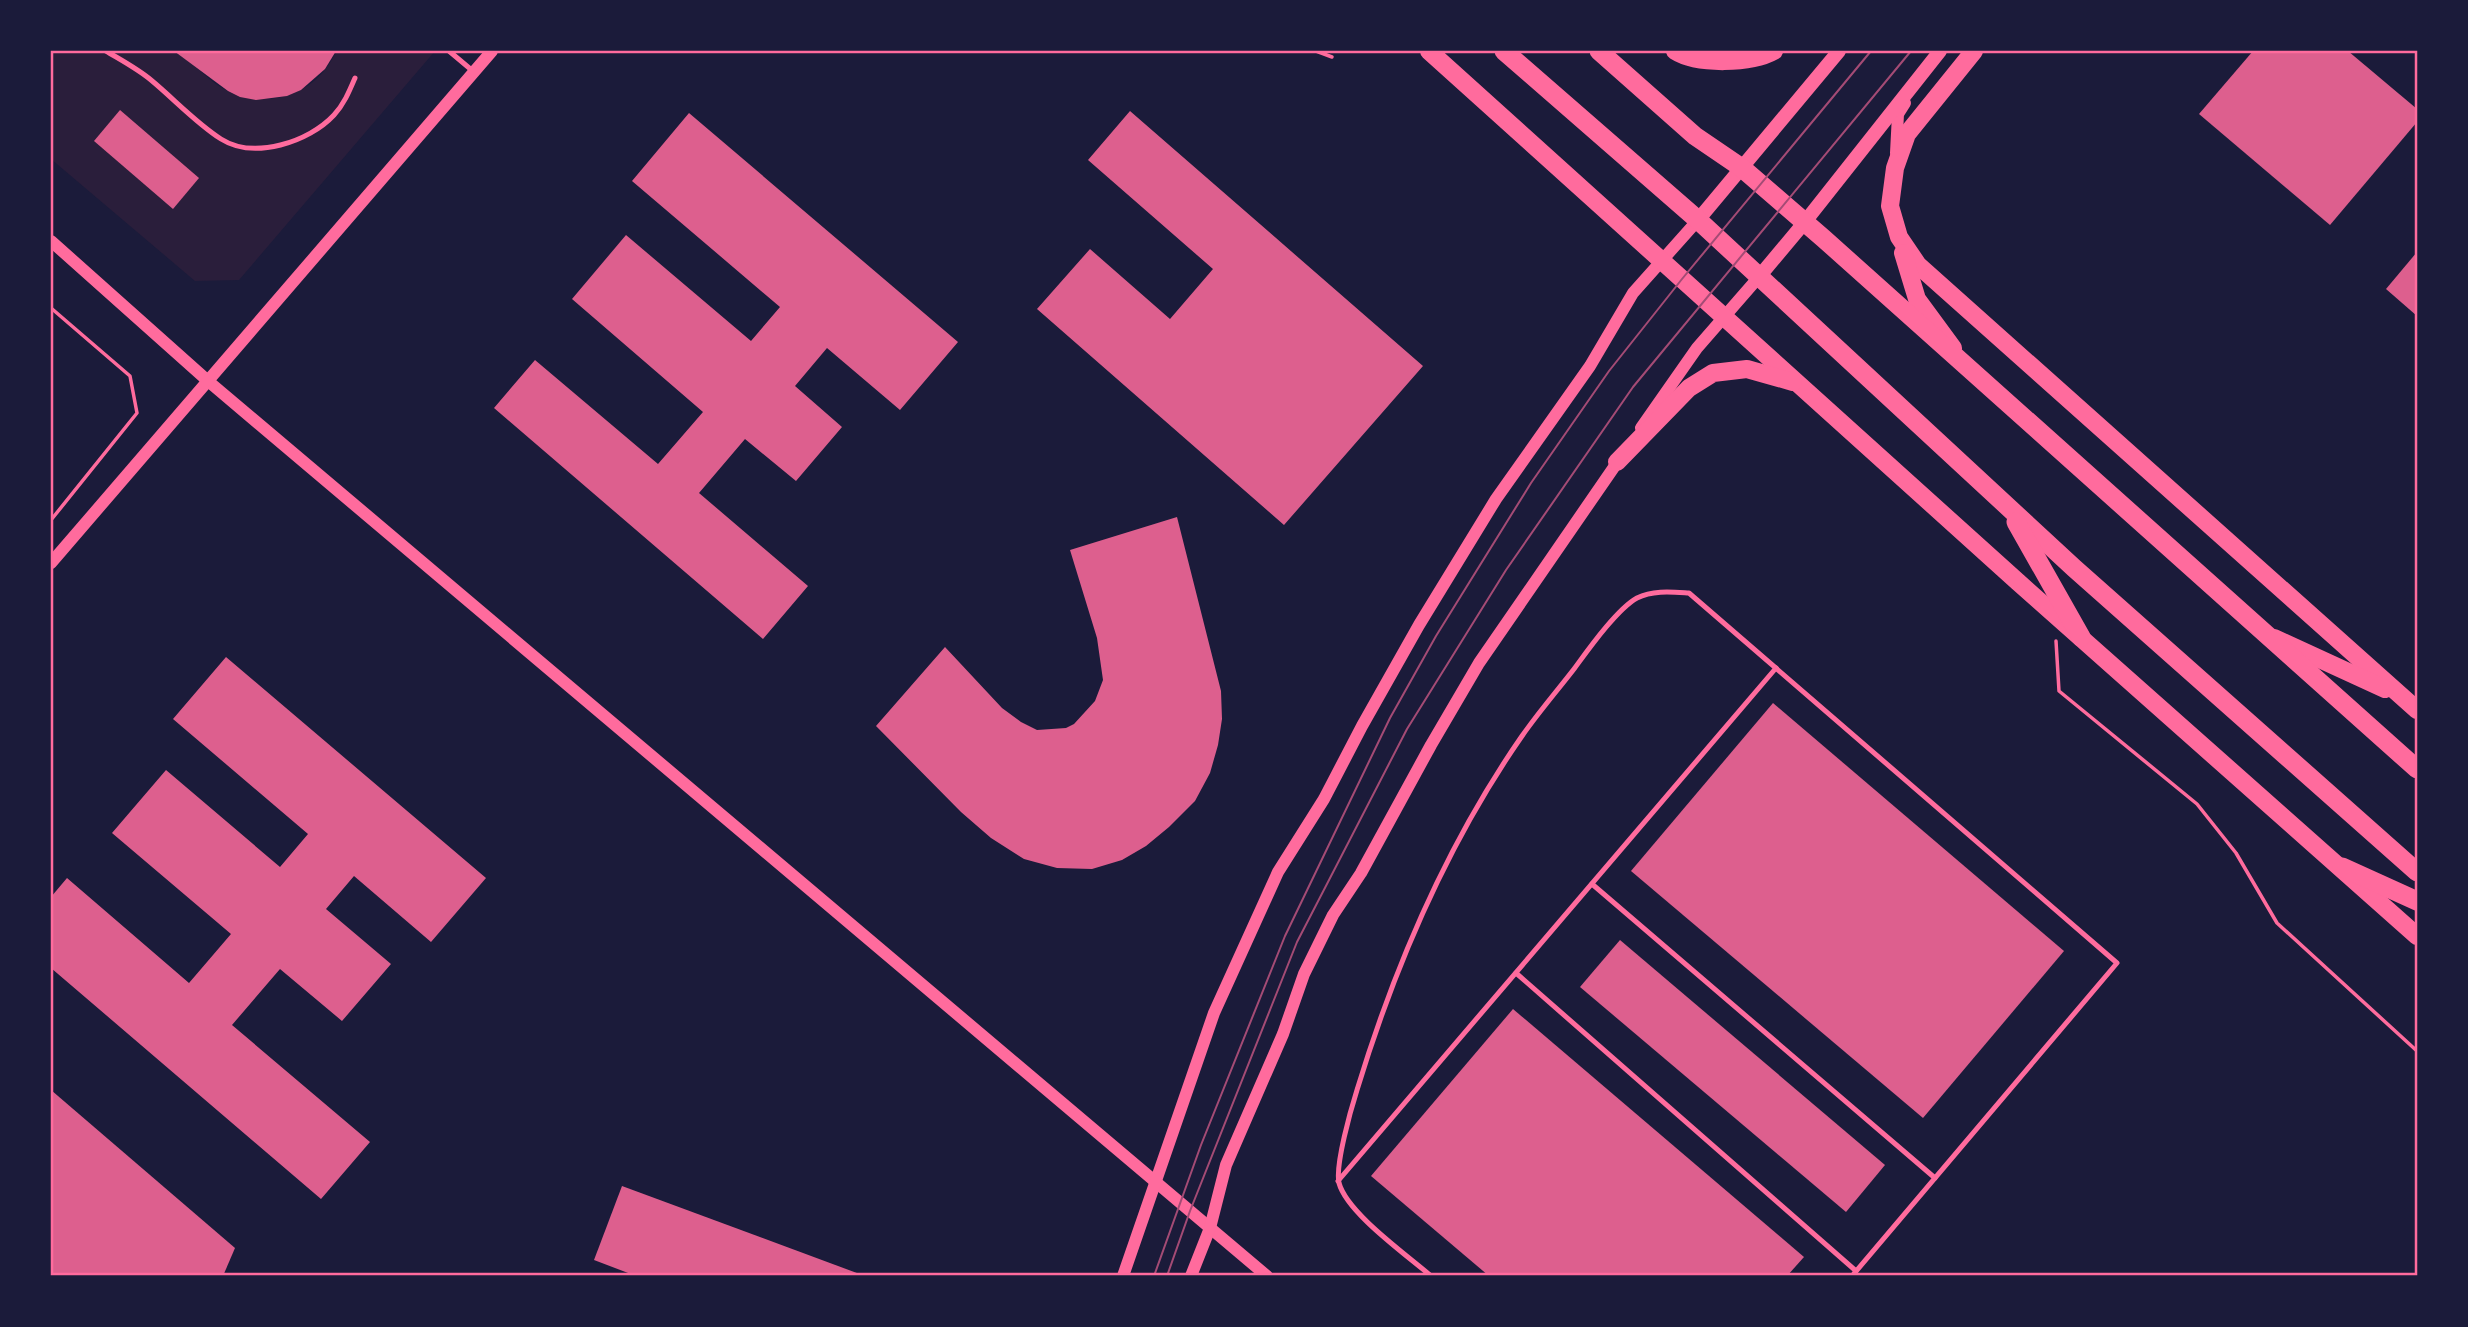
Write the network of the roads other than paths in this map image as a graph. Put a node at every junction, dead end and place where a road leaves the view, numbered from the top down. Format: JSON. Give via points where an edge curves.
{"nodes":[{"id":1,"x":106,"y":51,"type":"edge"},
{"id":2,"x":449,"y":51,"type":"edge"},
{"id":3,"x":492,"y":51,"type":"edge"},
{"id":4,"x":1429,"y":51,"type":"edge"},
{"id":5,"x":1504,"y":51,"type":"edge"},
{"id":6,"x":1599,"y":51,"type":"edge"},
{"id":7,"x":1675,"y":51,"type":"edge"},
{"id":8,"x":1774,"y":51,"type":"edge"},
{"id":9,"x":1839,"y":51,"type":"edge"},
{"id":10,"x":1940,"y":51,"type":"edge"},
{"id":11,"x":1974,"y":51,"type":"edge"},
{"id":12,"x":474,"y":72,"type":"junction"},
{"id":13,"x":1922,"y":74,"type":"junction"},
{"id":14,"x":355,"y":78,"type":"dead end"},
{"id":15,"x":1742,"y":168,"type":"junction"},
{"id":16,"x":1895,"y":168,"type":"junction"},
{"id":17,"x":1698,"y":220,"type":"junction"},
{"id":18,"x":1804,"y":223,"type":"junction"},
{"id":19,"x":1899,"y":237,"type":"junction"},
{"id":20,"x":51,"y":240,"type":"edge"},
{"id":21,"x":1661,"y":261,"type":"junction"},
{"id":22,"x":1758,"y":278,"type":"junction"},
{"id":23,"x":1724,"y":317,"type":"junction"},
{"id":24,"x":1970,"y":370,"type":"junction"},
{"id":25,"x":208,"y":381,"type":"junction"},
{"id":26,"x":1799,"y":384,"type":"junction"},
{"id":27,"x":1617,"y":463,"type":"junction"},
{"id":28,"x":2007,"y":506,"type":"junction"},
{"id":29,"x":51,"y":563,"type":"edge"},
{"id":30,"x":2265,"y":633,"type":"junction"},
{"id":31,"x":2081,"y":637,"type":"junction"},
{"id":32,"x":1776,"y":668,"type":"junction"},
{"id":33,"x":2411,"y":704,"type":"edge"},
{"id":34,"x":2417,"y":769,"type":"edge"},
{"id":35,"x":2342,"y":867,"type":"junction"},
{"id":36,"x":2417,"y":872,"type":"edge"},
{"id":37,"x":1592,"y":884,"type":"junction"},
{"id":38,"x":2417,"y":901,"type":"edge"},
{"id":39,"x":2417,"y":936,"type":"edge"},
{"id":40,"x":1516,"y":973,"type":"junction"},
{"id":41,"x":1935,"y":1178,"type":"junction"},
{"id":42,"x":1338,"y":1181,"type":"junction"},
{"id":43,"x":1157,"y":1183,"type":"junction"},
{"id":44,"x":1210,"y":1228,"type":"junction"},
{"id":45,"x":1854,"y":1274,"type":"edge"},
{"id":46,"x":1124,"y":1276,"type":"edge"},
{"id":47,"x":1191,"y":1276,"type":"edge"},
{"id":48,"x":1267,"y":1276,"type":"edge"},
{"id":49,"x":1431,"y":1276,"type":"edge"}],
"edges":[{"from":1,"to":14,"type":"lane","via":[[148,78],[222,140],[240,146],[263,148],[309,134],[346,100]]},
{"from":2,"to":12,"type":"lane"},
{"from":3,"to":12,"type":"street"},
{"from":4,"to":21,"type":"main road"},
{"from":5,"to":17,"type":"highway"},
{"from":6,"to":15,"type":"highway","via":[[1695,136]]},
{"from":7,"to":8,"type":"main road","via":[[1716,61],[1763,57]]},
{"from":9,"to":15,"type":"main road"},
{"from":10,"to":13,"type":"main road"},
{"from":11,"to":16,"type":"main road","via":[[1907,134]]},
{"from":12,"to":25,"type":"street"},
{"from":13,"to":16,"type":"street","via":[[1898,114]]},
{"from":13,"to":18,"type":"main road"},
{"from":15,"to":17,"type":"main road"},
{"from":15,"to":18,"type":"highway"},
{"from":16,"to":19,"type":"main road","via":[[1890,206]]},
{"from":17,"to":21,"type":"street"},
{"from":17,"to":22,"type":"highway"},
{"from":18,"to":22,"type":"main road"},
{"from":18,"to":24,"type":"highway"},
{"from":19,"to":24,"type":"main road","via":[[1917,299]]},
{"from":19,"to":33,"type":"main road","via":[[1918,265]]},
{"from":20,"to":25,"type":"street"},
{"from":21,"to":23,"type":"main road"},
{"from":21,"to":43,"type":"street","via":[[1633,293],[1590,366],[1496,499],[1278,872],[1214,1013]]},
{"from":22,"to":23,"type":"street"},
{"from":22,"to":28,"type":"highway"},
{"from":23,"to":26,"type":"main road"},
{"from":23,"to":27,"type":"street"},
{"from":24,"to":30,"type":"highway"},
{"from":25,"to":29,"type":"street"},
{"from":25,"to":43,"type":"street"},
{"from":26,"to":27,"type":"main road","via":[[1747,369],[1713,373],[1689,388]]},
{"from":26,"to":31,"type":"main road"},
{"from":27,"to":44,"type":"street","via":[[1479,663],[1361,873],[1332,915],[1226,1165]]},
{"from":28,"to":31,"type":"highway"},
{"from":28,"to":36,"type":"highway"},
{"from":30,"to":33,"type":"main road"},
{"from":30,"to":34,"type":"highway"},
{"from":31,"to":35,"type":"main road"},
{"from":32,"to":37,"type":"lane"},
{"from":32,"to":41,"type":"lane","via":[[2117,963]]},
{"from":32,"to":42,"type":"lane","via":[[1689,593],[1637,598],[1610,623],[1522,736],[1464,829],[1409,940],[1376,1027],[1346,1128]]},
{"from":35,"to":38,"type":"highway"},
{"from":35,"to":39,"type":"main road"},
{"from":37,"to":40,"type":"lane"},
{"from":37,"to":41,"type":"lane"},
{"from":40,"to":42,"type":"lane"},
{"from":40,"to":45,"type":"lane"},
{"from":41,"to":45,"type":"lane"},
{"from":42,"to":49,"type":"lane","via":[[1359,1214]]},
{"from":43,"to":44,"type":"street"},
{"from":43,"to":46,"type":"street"},
{"from":44,"to":47,"type":"street"},
{"from":44,"to":48,"type":"street"}]}
